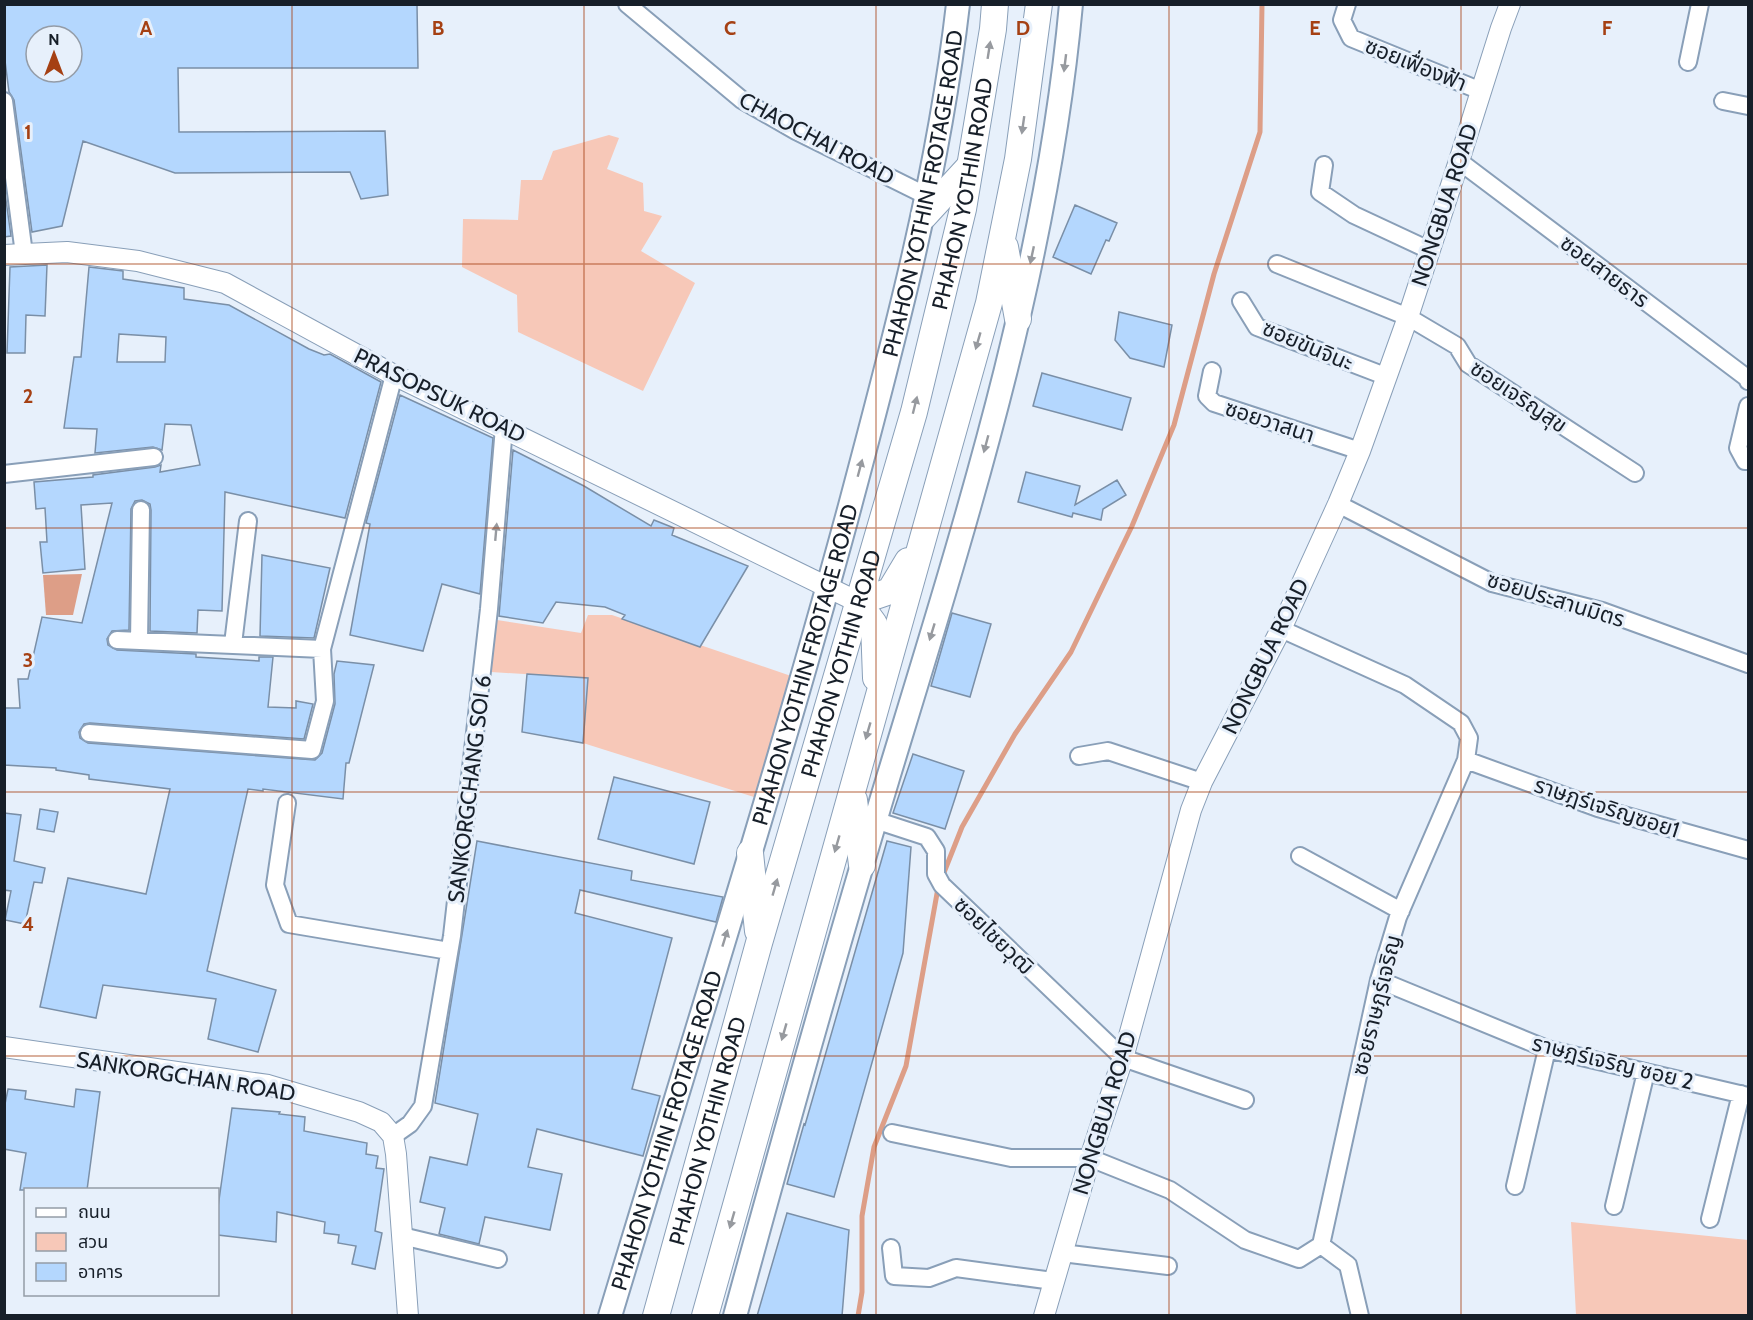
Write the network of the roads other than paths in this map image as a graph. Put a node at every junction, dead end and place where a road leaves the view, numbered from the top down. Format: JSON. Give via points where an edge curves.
{"nodes":[{"id":1,"x":627,"y":4,"type":"edge"},
{"id":2,"x":957,"y":4,"type":"edge"},
{"id":3,"x":995,"y":4,"type":"edge"},
{"id":4,"x":1039,"y":4,"type":"edge"},
{"id":5,"x":1071,"y":4,"type":"edge"},
{"id":6,"x":1347,"y":4,"type":"edge"},
{"id":7,"x":1510,"y":4,"type":"edge"},
{"id":8,"x":1700,"y":4,"type":"edge"},
{"id":9,"x":1688,"y":62,"type":"dead end"},
{"id":10,"x":1481,"y":91,"type":"junction"},
{"id":11,"x":4,"y":101,"type":"edge"},
{"id":12,"x":1724,"y":101,"type":"dead end"},
{"id":13,"x":1749,"y":106,"type":"edge"},
{"id":14,"x":1459,"y":161,"type":"junction"},
{"id":15,"x":1324,"y":165,"type":"dead end"},
{"id":16,"x":970,"y":166,"type":"junction"},
{"id":17,"x":926,"y":206,"type":"junction"},
{"id":18,"x":1003,"y":231,"type":"junction"},
{"id":19,"x":1429,"y":249,"type":"junction"},
{"id":20,"x":14,"y":254,"type":"edge"},
{"id":21,"x":1277,"y":264,"type":"dead end"},
{"id":22,"x":1241,"y":301,"type":"dead end"},
{"id":23,"x":1408,"y":317,"type":"junction"},
{"id":24,"x":1018,"y":319,"type":"junction"},
{"id":25,"x":1212,"y":371,"type":"dead end"},
{"id":26,"x":394,"y":375,"type":"junction"},
{"id":27,"x":1385,"y":376,"type":"junction"},
{"id":28,"x":1748,"y":378,"type":"edge"},
{"id":29,"x":1749,"y":406,"type":"edge"},
{"id":30,"x":504,"y":427,"type":"junction"},
{"id":31,"x":1359,"y":451,"type":"junction"},
{"id":32,"x":154,"y":457,"type":"dead end"},
{"id":33,"x":1749,"y":461,"type":"edge"},
{"id":34,"x":1635,"y":473,"type":"dead end"},
{"id":35,"x":4,"y":474,"type":"edge"},
{"id":36,"x":1338,"y":504,"type":"junction"},
{"id":37,"x":141,"y":510,"type":"dead end"},
{"id":38,"x":248,"y":521,"type":"dead end"},
{"id":39,"x":926,"y":533,"type":"junction"},
{"id":40,"x":828,"y":586,"type":"junction"},
{"id":41,"x":858,"y":602,"type":"junction"},
{"id":42,"x":1281,"y":628,"type":"junction"},
{"id":43,"x":117,"y":639,"type":"dead end"},
{"id":44,"x":139,"y":641,"type":"junction"},
{"id":45,"x":233,"y":644,"type":"junction"},
{"id":46,"x":322,"y":649,"type":"junction"},
{"id":47,"x":1749,"y":664,"type":"edge"},
{"id":48,"x":877,"y":701,"type":"junction"},
{"id":49,"x":89,"y":733,"type":"dead end"},
{"id":50,"x":1079,"y":756,"type":"dead end"},
{"id":51,"x":1466,"y":760,"type":"junction"},
{"id":52,"x":1202,"y":782,"type":"junction"},
{"id":53,"x":852,"y":788,"type":"junction"},
{"id":54,"x":287,"y":803,"type":"dead end"},
{"id":55,"x":875,"y":820,"type":"junction"},
{"id":56,"x":1749,"y":850,"type":"edge"},
{"id":57,"x":750,"y":853,"type":"junction"},
{"id":58,"x":1300,"y":856,"type":"dead end"},
{"id":59,"x":862,"y":865,"type":"junction"},
{"id":60,"x":1401,"y":911,"type":"junction"},
{"id":61,"x":759,"y":943,"type":"junction"},
{"id":62,"x":449,"y":951,"type":"junction"},
{"id":63,"x":1379,"y":980,"type":"junction"},
{"id":64,"x":4,"y":1047,"type":"edge"},
{"id":65,"x":1547,"y":1049,"type":"junction"},
{"id":66,"x":1123,"y":1058,"type":"junction"},
{"id":67,"x":1646,"y":1072,"type":"junction"},
{"id":68,"x":1745,"y":1095,"type":"edge"},
{"id":69,"x":1245,"y":1100,"type":"dead end"},
{"id":70,"x":892,"y":1133,"type":"dead end"},
{"id":71,"x":393,"y":1136,"type":"junction"},
{"id":72,"x":1090,"y":1158,"type":"junction"},
{"id":73,"x":1515,"y":1186,"type":"dead end"},
{"id":74,"x":1614,"y":1206,"type":"dead end"},
{"id":75,"x":1710,"y":1219,"type":"dead end"},
{"id":76,"x":402,"y":1236,"type":"junction"},
{"id":77,"x":1321,"y":1245,"type":"junction"},
{"id":78,"x":891,"y":1248,"type":"dead end"},
{"id":79,"x":1062,"y":1253,"type":"junction"},
{"id":80,"x":498,"y":1259,"type":"dead end"},
{"id":81,"x":1168,"y":1266,"type":"dead end"},
{"id":82,"x":1053,"y":1281,"type":"junction"},
{"id":83,"x":408,"y":1316,"type":"edge"},
{"id":84,"x":610,"y":1316,"type":"edge"},
{"id":85,"x":656,"y":1316,"type":"edge"},
{"id":86,"x":705,"y":1316,"type":"edge"},
{"id":87,"x":735,"y":1316,"type":"edge"},
{"id":88,"x":1044,"y":1316,"type":"edge"},
{"id":89,"x":1360,"y":1316,"type":"edge"}],
"edges":[{"from":1,"to":17,"type":"street","name":"CHAOCHAI ROAD","via":[[742,100]]},
{"from":2,"to":17,"type":"main road","name":"PHAHON YOTHIN FROTAGE ROAD"},
{"from":16,"to":3,"type":"main road","name":"PHAHON YOTHIN ROAD","one_way":true},
{"from":4,"to":18,"type":"main road","name":"PHAHON YOTHIN ROAD","one_way":true,"via":[[1018,159]]},
{"from":5,"to":24,"type":"main road","one_way":true,"via":[[1054,141]]},
{"from":6,"to":10,"type":"street","name":"ซอยเฟื่องฟ้า","via":[[1342,20],[1351,38]]},
{"from":7,"to":10,"type":"street","name":"NONGBUA ROAD"},
{"from":8,"to":9,"type":"street"},
{"from":10,"to":14,"type":"street","name":"NONGBUA ROAD"},
{"from":11,"to":20,"type":"street"},
{"from":12,"to":13,"type":"street"},
{"from":14,"to":19,"type":"street","name":"NONGBUA ROAD"},
{"from":14,"to":28,"type":"street","name":"ซอยสายธาร"},
{"from":15,"to":19,"type":"street","via":[[1320,192],[1354,215]]},
{"from":16,"to":17,"type":"main road"},
{"from":41,"to":16,"type":"main road","name":"PHAHON YOTHIN ROAD","one_way":true,"via":[[914,412]]},
{"from":40,"to":17,"type":"main road","name":"PHAHON YOTHIN FROTAGE ROAD","one_way":true},
{"from":18,"to":24,"type":"main road"},
{"from":18,"to":39,"type":"main road","name":"PHAHON YOTHIN ROAD","one_way":true,"via":[[989,303]]},
{"from":19,"to":23,"type":"street","name":"NONGBUA ROAD"},
{"from":20,"to":26,"type":"street","name":"PRASOPSUK ROAD","via":[[67,252],[138,261],[225,283]]},
{"from":21,"to":23,"type":"street","name":"ซอยเจริญสุข"},
{"from":22,"to":27,"type":"street","name":"ซอยขันจินะ","via":[[1257,327]]},
{"from":23,"to":27,"type":"street","name":"NONGBUA ROAD"},
{"from":23,"to":34,"type":"street","name":"ซอยเจริญสุข","via":[[1456,346],[1468,364]]},
{"from":24,"to":55,"type":"main road","one_way":true,"via":[[951,570]]},
{"from":25,"to":31,"type":"street","name":"ซอยวาสนา","via":[[1207,396],[1214,403]]},
{"from":26,"to":30,"type":"street","name":"PRASOPSUK ROAD"},
{"from":26,"to":46,"type":"street"},
{"from":27,"to":31,"type":"street","name":"NONGBUA ROAD"},
{"from":29,"to":33,"type":"street","via":[[1738,448],[1745,461]]},
{"from":30,"to":40,"type":"street","name":"PRASOPSUK ROAD"},
{"from":62,"to":30,"type":"street","name":"SANKORGCHANG SOI 6","one_way":true,"via":[[491,591]]},
{"from":31,"to":36,"type":"street","name":"NONGBUA ROAD"},
{"from":32,"to":35,"type":"street"},
{"from":36,"to":42,"type":"street","name":"NONGBUA ROAD"},
{"from":36,"to":47,"type":"street","name":"ซอยประสานมิตร","via":[[1492,583],[1602,611]]},
{"from":37,"to":44,"type":"street"},
{"from":38,"to":45,"type":"street"},
{"from":39,"to":41,"type":"main road","via":[[890,591]]},
{"from":39,"to":48,"type":"main road","name":"PHAHON YOTHIN ROAD"},
{"from":40,"to":41,"type":"street","name":"PRASOPSUK ROAD"},
{"from":40,"to":57,"type":"main road","name":"PHAHON YOTHIN FROTAGE ROAD"},
{"from":41,"to":48,"type":"main road","via":[[874,624]]},
{"from":61,"to":41,"type":"main road","name":"PHAHON YOTHIN ROAD","one_way":true},
{"from":42,"to":51,"type":"street","name":"ซอยราษฎร์เจริญ","via":[[1405,685],[1461,723],[1469,738]]},
{"from":42,"to":52,"type":"street","name":"NONGBUA ROAD"},
{"from":43,"to":44,"type":"street"},
{"from":44,"to":45,"type":"street"},
{"from":45,"to":46,"type":"street"},
{"from":46,"to":49,"type":"street","via":[[325,701],[312,750]]},
{"from":48,"to":53,"type":"main road","name":"PHAHON YOTHIN ROAD","one_way":true},
{"from":50,"to":52,"type":"street","via":[[1108,751]]},
{"from":51,"to":56,"type":"street","name":"ราษฎร์เจริญซอย1","via":[[1598,808]]},
{"from":51,"to":60,"type":"street","name":"ซอยราษฎร์เจริญ"},
{"from":52,"to":66,"type":"street","name":"NONGBUA ROAD"},
{"from":53,"to":59,"type":"main road"},
{"from":53,"to":86,"type":"main road","name":"PHAHON YOTHIN ROAD","one_way":true},
{"from":54,"to":62,"type":"street","via":[[275,885],[289,924]]},
{"from":55,"to":59,"type":"main road"},
{"from":55,"to":66,"type":"street","name":"ซอยไชยวุฒิ","via":[[927,837],[936,851],[936,874],[942,885]]},
{"from":57,"to":61,"type":"main road"},
{"from":84,"to":57,"type":"main road","name":"PHAHON YOTHIN FROTAGE ROAD","one_way":true},
{"from":58,"to":60,"type":"street"},
{"from":59,"to":87,"type":"main road"},
{"from":60,"to":63,"type":"street","name":"ซอยราษฎร์เจริญ"},
{"from":61,"to":85,"type":"main road","name":"PHAHON YOTHIN ROAD"},
{"from":62,"to":71,"type":"street","name":"SANKORGCHANG SOI 6","via":[[423,1106],[410,1124]]},
{"from":63,"to":65,"type":"street","name":"ราษฎร์เจริญ ซอย 2"},
{"from":63,"to":77,"type":"street","name":"ซอยราษฎร์เจริญ"},
{"from":64,"to":71,"type":"street","name":"SANKORGCHAN ROAD","via":[[268,1085],[359,1112],[381,1122]]},
{"from":65,"to":67,"type":"street","name":"ราษฎร์เจริญ ซอย 2"},
{"from":65,"to":73,"type":"street"},
{"from":66,"to":69,"type":"street"},
{"from":66,"to":72,"type":"street","name":"NONGBUA ROAD"},
{"from":67,"to":68,"type":"street","name":"ราษฎร์เจริญ ซอย 2"},
{"from":67,"to":74,"type":"street"},
{"from":68,"to":75,"type":"street"},
{"from":70,"to":72,"type":"street","via":[[1011,1158]]},
{"from":71,"to":76,"type":"street"},
{"from":72,"to":77,"type":"street","via":[[1170,1190],[1245,1240],[1299,1259]]},
{"from":72,"to":79,"type":"street","name":"NONGBUA ROAD"},
{"from":76,"to":80,"type":"street"},
{"from":76,"to":83,"type":"street"},
{"from":77,"to":89,"type":"street","via":[[1348,1265]]},
{"from":78,"to":82,"type":"street","via":[[894,1276],[929,1278],[956,1268]]},
{"from":79,"to":81,"type":"street"},
{"from":79,"to":82,"type":"street","name":"NONGBUA ROAD"},
{"from":82,"to":88,"type":"street","name":"NONGBUA ROAD"}]}
